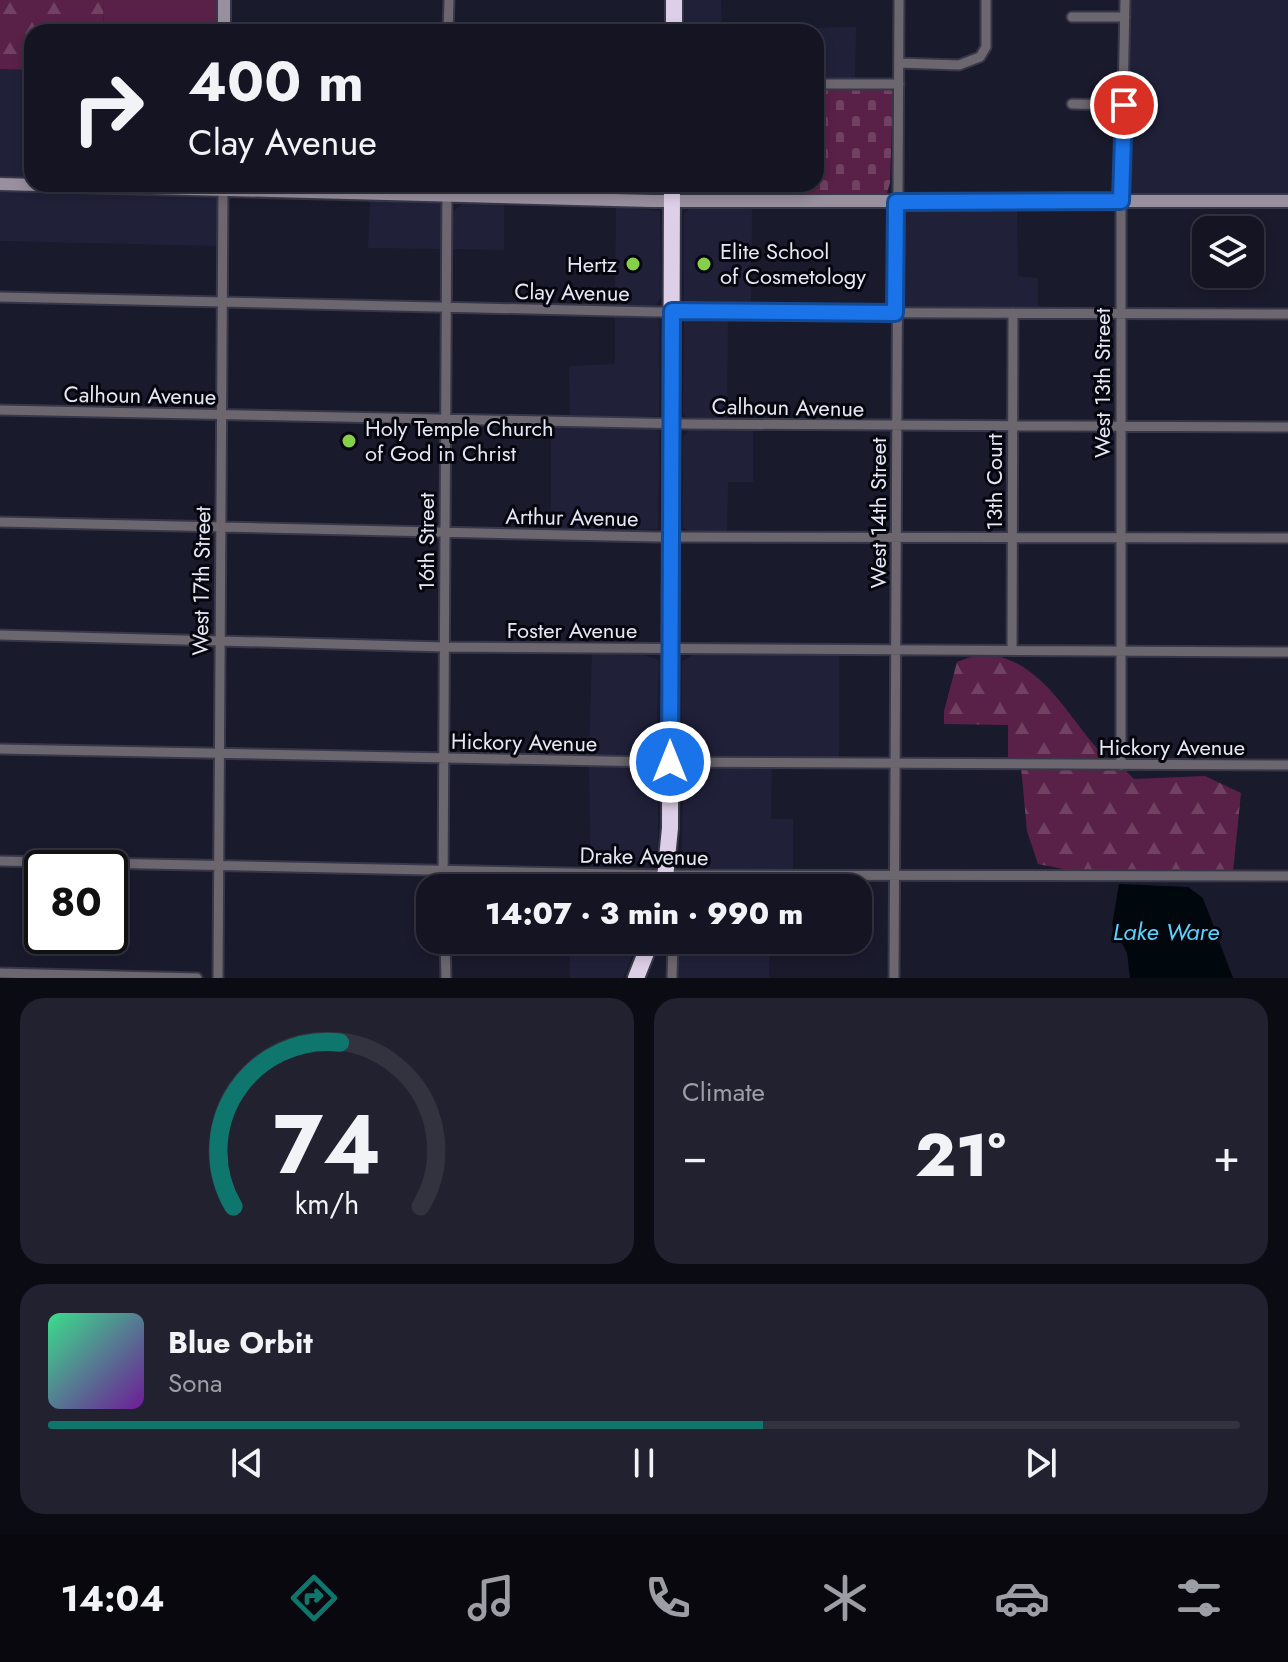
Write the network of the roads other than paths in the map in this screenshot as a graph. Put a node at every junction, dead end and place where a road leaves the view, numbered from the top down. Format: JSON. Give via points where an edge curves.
{"nodes":[{"id":1,"x":224,"y":0,"type":"edge"},
{"id":2,"x":449,"y":0,"type":"edge"},
{"id":3,"x":674,"y":0,"type":"edge"},
{"id":4,"x":899,"y":0,"type":"edge"},
{"id":5,"x":986,"y":0,"type":"edge"},
{"id":6,"x":1125,"y":0,"type":"edge"},
{"id":7,"x":1072,"y":17,"type":"dead end"},
{"id":8,"x":1125,"y":17,"type":"junction"},
{"id":9,"x":224,"y":24,"type":"edge"},
{"id":10,"x":448,"y":24,"type":"edge"},
{"id":11,"x":674,"y":24,"type":"edge"},
{"id":12,"x":899,"y":63,"type":"junction"},
{"id":13,"x":824,"y":84,"type":"edge"},
{"id":14,"x":899,"y":84,"type":"junction"},
{"id":15,"x":1072,"y":104,"type":"dead end"},
{"id":16,"x":1124,"y":105,"type":"junction"},
{"id":17,"x":0,"y":184,"type":"edge"},
{"id":18,"x":24,"y":184,"type":"edge"},
{"id":19,"x":223,"y":192,"type":"edge"},
{"id":20,"x":447,"y":192,"type":"edge"},
{"id":21,"x":484,"y":192,"type":"edge"},
{"id":22,"x":672,"y":192,"type":"edge"},
{"id":23,"x":1121,"y":201,"type":"junction"},
{"id":24,"x":1288,"y":201,"type":"edge"},
{"id":25,"x":672,"y":202,"type":"junction"},
{"id":26,"x":896,"y":202,"type":"junction"},
{"id":27,"x":0,"y":297,"type":"edge"},
{"id":28,"x":223,"y":302,"type":"junction"},
{"id":29,"x":447,"y":308,"type":"junction"},
{"id":30,"x":672,"y":311,"type":"junction"},
{"id":31,"x":895,"y":313,"type":"junction"},
{"id":32,"x":1013,"y":313,"type":"junction"},
{"id":33,"x":1120,"y":313,"type":"junction"},
{"id":34,"x":1288,"y":314,"type":"edge"},
{"id":35,"x":0,"y":410,"type":"edge"},
{"id":36,"x":222,"y":415,"type":"junction"},
{"id":37,"x":446,"y":420,"type":"junction"},
{"id":38,"x":672,"y":424,"type":"junction"},
{"id":39,"x":896,"y":426,"type":"junction"},
{"id":40,"x":1012,"y":427,"type":"junction"},
{"id":41,"x":1121,"y":427,"type":"junction"},
{"id":42,"x":1288,"y":427,"type":"edge"},
{"id":43,"x":0,"y":522,"type":"edge"},
{"id":44,"x":222,"y":528,"type":"junction"},
{"id":45,"x":443,"y":533,"type":"junction"},
{"id":46,"x":671,"y":537,"type":"junction"},
{"id":47,"x":896,"y":538,"type":"junction"},
{"id":48,"x":1288,"y":538,"type":"edge"},
{"id":49,"x":1012,"y":539,"type":"junction"},
{"id":50,"x":1121,"y":539,"type":"junction"},
{"id":51,"x":0,"y":635,"type":"edge"},
{"id":52,"x":220,"y":642,"type":"junction"},
{"id":53,"x":444,"y":647,"type":"junction"},
{"id":54,"x":671,"y":648,"type":"junction"},
{"id":55,"x":894,"y":649,"type":"junction"},
{"id":56,"x":1012,"y":650,"type":"junction"},
{"id":57,"x":1120,"y":651,"type":"junction"},
{"id":58,"x":1288,"y":652,"type":"edge"},
{"id":59,"x":0,"y":749,"type":"edge"},
{"id":60,"x":219,"y":755,"type":"junction"},
{"id":61,"x":443,"y":759,"type":"junction"},
{"id":62,"x":670,"y":762,"type":"junction"},
{"id":63,"x":894,"y":765,"type":"junction"},
{"id":64,"x":1121,"y":765,"type":"junction"},
{"id":65,"x":1288,"y":765,"type":"edge"},
{"id":66,"x":0,"y":861,"type":"edge"},
{"id":67,"x":219,"y":867,"type":"junction"},
{"id":68,"x":443,"y":871,"type":"junction"},
{"id":69,"x":494,"y":874,"type":"edge"},
{"id":70,"x":666,"y":874,"type":"edge"},
{"id":71,"x":894,"y":875,"type":"junction"},
{"id":72,"x":872,"y":876,"type":"edge"},
{"id":73,"x":1288,"y":876,"type":"edge"},
{"id":74,"x":445,"y":954,"type":"edge"},
{"id":75,"x":645,"y":954,"type":"edge"},
{"id":76,"x":673,"y":954,"type":"edge"},
{"id":77,"x":0,"y":973,"type":"edge"},
{"id":78,"x":197,"y":978,"type":"edge"},
{"id":79,"x":218,"y":978,"type":"edge"},
{"id":80,"x":446,"y":978,"type":"edge"},
{"id":81,"x":636,"y":978,"type":"edge"},
{"id":82,"x":672,"y":978,"type":"edge"},
{"id":83,"x":894,"y":978,"type":"edge"}],
"edges":[{"from":1,"to":9,"type":"main road"},
{"from":2,"to":10,"type":"street"},
{"from":3,"to":11,"type":"highway"},
{"from":4,"to":12,"type":"street","name":"West 14th Street"},
{"from":5,"to":12,"type":"street","via":[[986,47],[980,57],[959,65]]},
{"from":6,"to":8,"type":"street","name":"West 13th Street"},
{"from":7,"to":8,"type":"street"},
{"from":8,"to":16,"type":"street","name":"West 13th Street"},
{"from":12,"to":14,"type":"street","name":"West 14th Street"},
{"from":13,"to":14,"type":"street"},
{"from":14,"to":26,"type":"street","name":"West 14th Street"},
{"from":15,"to":16,"type":"street"},
{"from":16,"to":23,"type":"street","name":"West 13th Street"},
{"from":17,"to":18,"type":"main road"},
{"from":19,"to":28,"type":"street","name":"West 17th Street"},
{"from":20,"to":29,"type":"street","name":"16th Street"},
{"from":21,"to":25,"type":"main road"},
{"from":22,"to":25,"type":"highway"},
{"from":23,"to":24,"type":"main road"},
{"from":23,"to":26,"type":"main road"},
{"from":23,"to":33,"type":"street","name":"West 13th Street"},
{"from":25,"to":26,"type":"main road"},
{"from":25,"to":30,"type":"highway"},
{"from":26,"to":31,"type":"street","name":"West 14th Street"},
{"from":27,"to":28,"type":"street","name":"Clay Avenue"},
{"from":28,"to":29,"type":"street","name":"Clay Avenue"},
{"from":28,"to":36,"type":"street","name":"West 17th Street"},
{"from":29,"to":30,"type":"street","name":"Clay Avenue"},
{"from":29,"to":37,"type":"street","name":"16th Street"},
{"from":30,"to":31,"type":"street","name":"Clay Avenue"},
{"from":30,"to":38,"type":"highway"},
{"from":31,"to":32,"type":"street","name":"Clay Avenue"},
{"from":31,"to":39,"type":"street","name":"West 14th Street"},
{"from":32,"to":33,"type":"street","name":"Clay Avenue"},
{"from":32,"to":40,"type":"street","name":"13th Court"},
{"from":33,"to":34,"type":"street","name":"Clay Avenue"},
{"from":33,"to":41,"type":"street","name":"West 13th Street"},
{"from":35,"to":36,"type":"street","name":"Calhoun Avenue"},
{"from":36,"to":37,"type":"street","name":"Calhoun Avenue"},
{"from":36,"to":44,"type":"street","name":"West 17th Street"},
{"from":37,"to":38,"type":"street","name":"Calhoun Avenue"},
{"from":37,"to":45,"type":"street","name":"16th Street"},
{"from":38,"to":39,"type":"street","name":"Calhoun Avenue"},
{"from":38,"to":46,"type":"highway"},
{"from":39,"to":40,"type":"street","name":"Calhoun Avenue"},
{"from":39,"to":47,"type":"street","name":"West 14th Street"},
{"from":40,"to":41,"type":"street","name":"Calhoun Avenue"},
{"from":40,"to":49,"type":"street","name":"13th Court"},
{"from":41,"to":42,"type":"street","name":"Calhoun Avenue"},
{"from":41,"to":50,"type":"street","name":"West 13th Street"},
{"from":43,"to":44,"type":"street","name":"Arthur Avenue"},
{"from":44,"to":45,"type":"street","name":"Arthur Avenue"},
{"from":44,"to":52,"type":"street","name":"West 17th Street"},
{"from":45,"to":46,"type":"street","name":"Arthur Avenue"},
{"from":45,"to":53,"type":"street","name":"16th Street"},
{"from":46,"to":47,"type":"street","name":"Arthur Avenue"},
{"from":46,"to":54,"type":"highway"},
{"from":47,"to":49,"type":"street","name":"Arthur Avenue"},
{"from":47,"to":55,"type":"street","name":"West 14th Street"},
{"from":48,"to":50,"type":"street","name":"Arthur Avenue"},
{"from":49,"to":50,"type":"street","name":"Arthur Avenue"},
{"from":49,"to":56,"type":"street","name":"13th Court"},
{"from":50,"to":57,"type":"street","name":"West 13th Street"},
{"from":51,"to":52,"type":"street","name":"Foster Avenue"},
{"from":52,"to":53,"type":"street","name":"Foster Avenue"},
{"from":52,"to":60,"type":"street","name":"West 17th Street"},
{"from":53,"to":54,"type":"street","name":"Foster Avenue"},
{"from":53,"to":61,"type":"street","name":"16th Street"},
{"from":54,"to":55,"type":"street","name":"Foster Avenue"},
{"from":54,"to":62,"type":"highway"},
{"from":55,"to":56,"type":"street","name":"Foster Avenue"},
{"from":55,"to":63,"type":"street","name":"West 14th Street"},
{"from":56,"to":57,"type":"street","name":"Foster Avenue"},
{"from":57,"to":58,"type":"street","name":"Foster Avenue"},
{"from":57,"to":64,"type":"street","name":"West 13th Street"},
{"from":59,"to":60,"type":"street","name":"Hickory Avenue"},
{"from":60,"to":61,"type":"street","name":"Hickory Avenue"},
{"from":60,"to":67,"type":"street","name":"West 17th Street"},
{"from":61,"to":62,"type":"street","name":"Hickory Avenue"},
{"from":61,"to":68,"type":"street","name":"16th Street"},
{"from":62,"to":63,"type":"street","name":"Hickory Avenue"},
{"from":62,"to":70,"type":"highway"},
{"from":63,"to":64,"type":"street","name":"Hickory Avenue"},
{"from":63,"to":71,"type":"street","name":"West 14th Street"},
{"from":64,"to":65,"type":"street","name":"Hickory Avenue"},
{"from":66,"to":67,"type":"street","name":"Drake Avenue"},
{"from":67,"to":68,"type":"street","name":"Drake Avenue"},
{"from":67,"to":79,"type":"street","name":"West 17th Street"},
{"from":68,"to":69,"type":"street","name":"Drake Avenue"},
{"from":71,"to":72,"type":"street","name":"Drake Avenue"},
{"from":71,"to":73,"type":"street","name":"Drake Avenue"},
{"from":71,"to":83,"type":"street","name":"West 14th Street"},
{"from":74,"to":80,"type":"street"},
{"from":75,"to":81,"type":"highway"},
{"from":76,"to":82,"type":"street"},
{"from":77,"to":78,"type":"street"}]}
